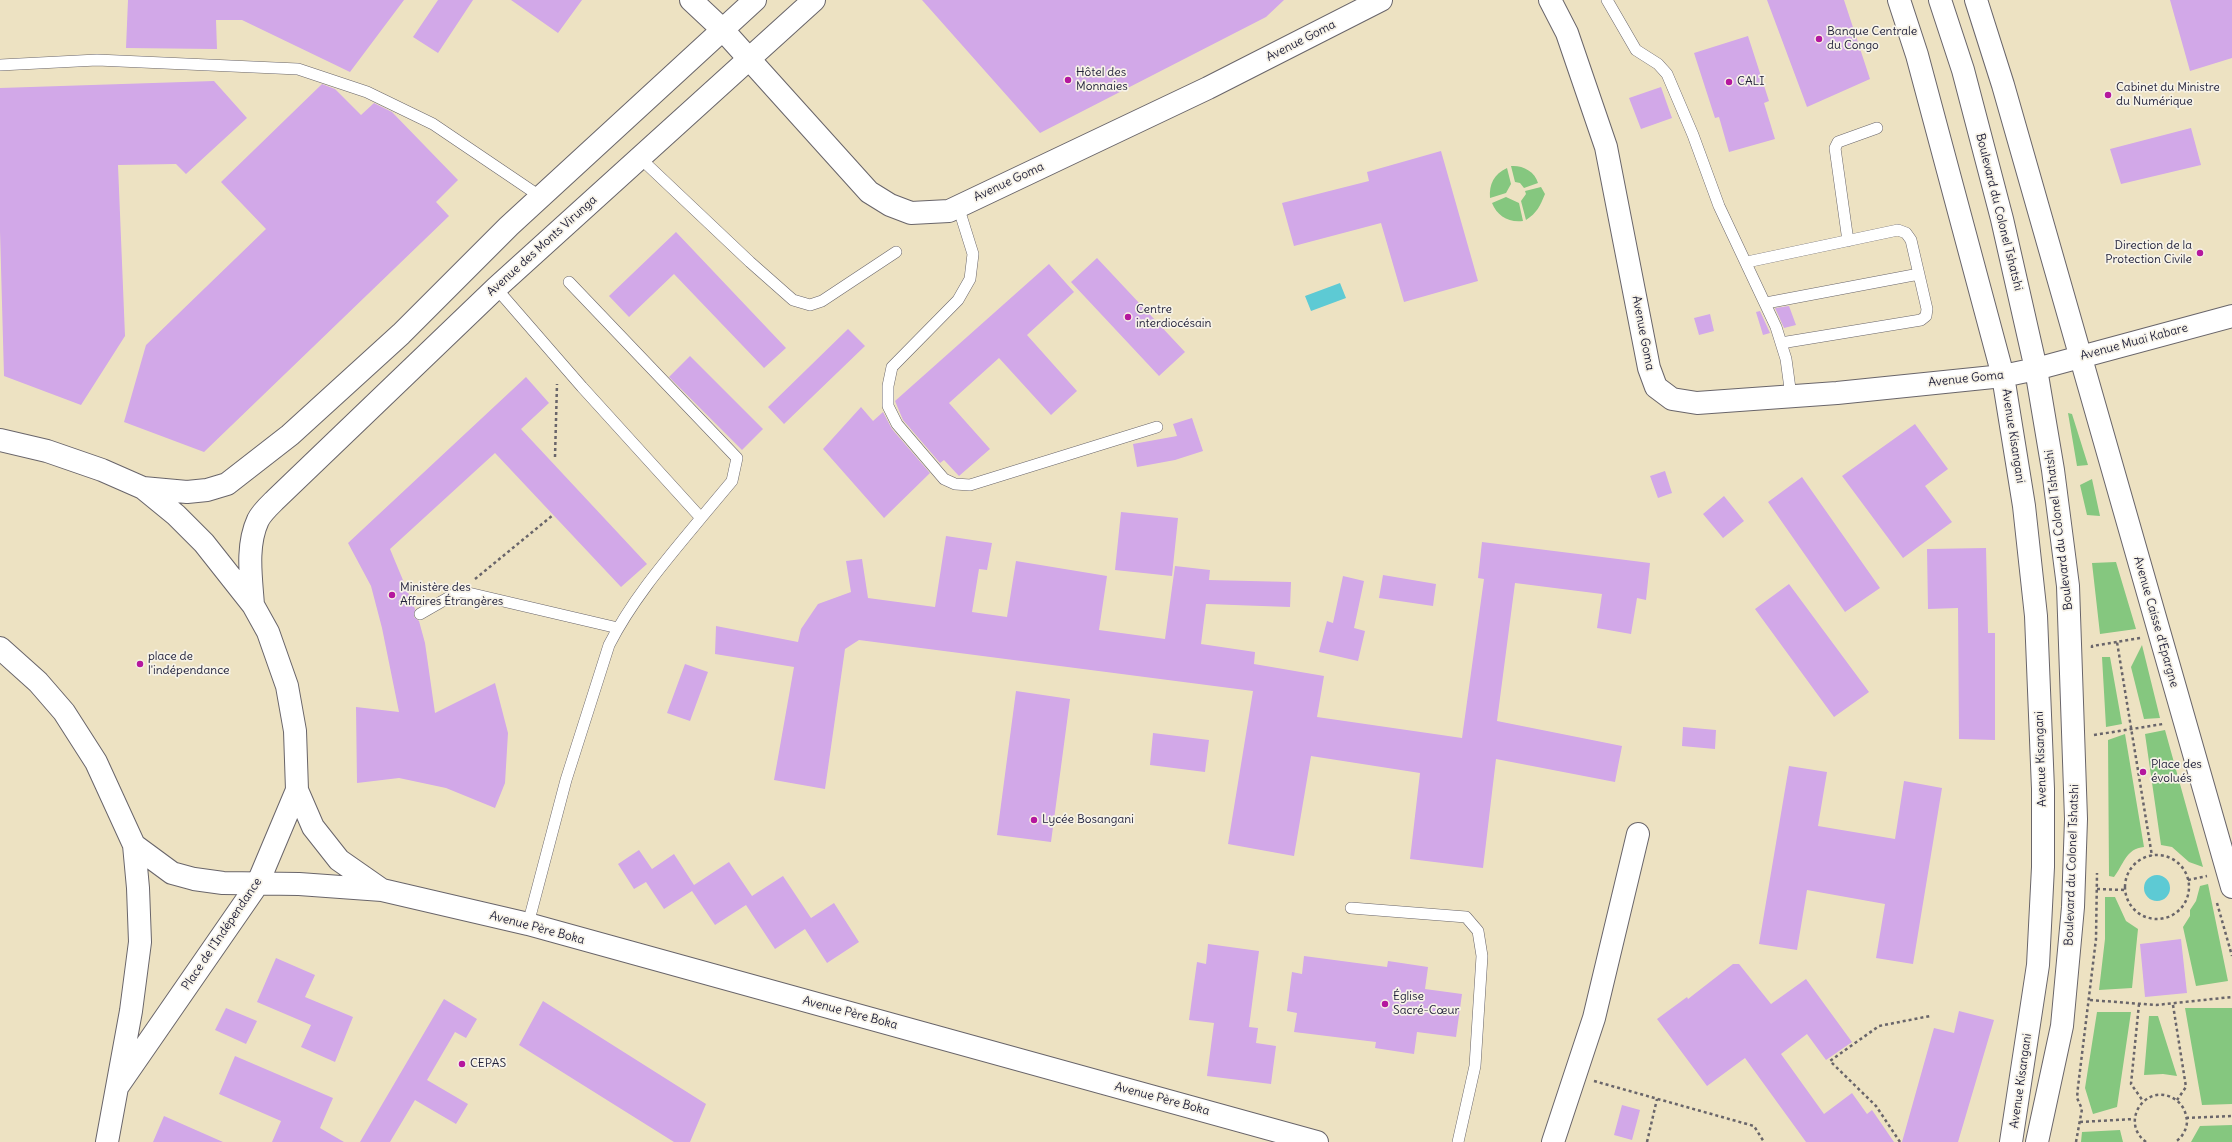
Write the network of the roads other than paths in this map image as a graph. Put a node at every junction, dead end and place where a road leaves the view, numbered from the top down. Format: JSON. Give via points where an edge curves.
{"nodes":[{"id":1,"x":691,"y":0,"type":"edge"},
{"id":2,"x":756,"y":0,"type":"edge"},
{"id":3,"x":814,"y":0,"type":"edge"},
{"id":4,"x":1381,"y":0,"type":"edge"},
{"id":5,"x":1550,"y":0,"type":"edge"},
{"id":6,"x":1607,"y":0,"type":"edge"},
{"id":7,"x":1900,"y":0,"type":"edge"},
{"id":8,"x":1940,"y":0,"type":"edge"},
{"id":9,"x":1976,"y":0,"type":"edge"},
{"id":10,"x":723,"y":30,"type":"junction"},
{"id":11,"x":750,"y":59,"type":"junction"},
{"id":12,"x":0,"y":65,"type":"edge"},
{"id":13,"x":1877,"y":128,"type":"dead end"},
{"id":14,"x":640,"y":158,"type":"junction"},
{"id":15,"x":541,"y":197,"type":"junction"},
{"id":16,"x":958,"y":206,"type":"junction"},
{"id":17,"x":1848,"y":241,"type":"junction"},
{"id":18,"x":896,"y":252,"type":"dead end"},
{"id":19,"x":1747,"y":262,"type":"junction"},
{"id":20,"x":1919,"y":274,"type":"junction"},
{"id":21,"x":569,"y":282,"type":"dead end"},
{"id":22,"x":496,"y":288,"type":"junction"},
{"id":23,"x":1766,"y":303,"type":"junction"},
{"id":24,"x":2232,"y":316,"type":"edge"},
{"id":25,"x":1781,"y":343,"type":"junction"},
{"id":26,"x":2081,"y":357,"type":"junction"},
{"id":27,"x":2036,"y":369,"type":"junction"},
{"id":28,"x":2002,"y":376,"type":"junction"},
{"id":29,"x":1791,"y":396,"type":"junction"},
{"id":30,"x":1157,"y":427,"type":"dead end"},
{"id":31,"x":0,"y":440,"type":"edge"},
{"id":32,"x":143,"y":488,"type":"junction"},
{"id":33,"x":701,"y":518,"type":"junction"},
{"id":34,"x":253,"y":605,"type":"junction"},
{"id":35,"x":420,"y":614,"type":"dead end"},
{"id":36,"x":618,"y":628,"type":"junction"},
{"id":37,"x":0,"y":648,"type":"edge"},
{"id":38,"x":297,"y":790,"type":"junction"},
{"id":39,"x":1638,"y":834,"type":"dead end"},
{"id":40,"x":134,"y":845,"type":"junction"},
{"id":41,"x":2221,"y":878,"type":"edge"},
{"id":42,"x":257,"y":885,"type":"junction"},
{"id":43,"x":382,"y":890,"type":"junction"},
{"id":44,"x":1351,"y":908,"type":"dead end"},
{"id":45,"x":528,"y":924,"type":"junction"},
{"id":46,"x":118,"y":1086,"type":"junction"},
{"id":47,"x":107,"y":1142,"type":"edge"},
{"id":48,"x":1317,"y":1142,"type":"edge"},
{"id":49,"x":1458,"y":1142,"type":"edge"},
{"id":50,"x":1553,"y":1142,"type":"edge"},
{"id":51,"x":2011,"y":1142,"type":"edge"},
{"id":52,"x":2038,"y":1142,"type":"edge"}],
"edges":[{"from":1,"to":10,"type":"street","name":"Avenue Goma"},
{"from":2,"to":10,"type":"street"},
{"from":3,"to":11,"type":"street","name":"Avenue des Monts Virunga"},
{"from":4,"to":16,"type":"street","name":"Avenue Goma","via":[[1208,88]]},
{"from":5,"to":29,"type":"street","name":"Avenue Goma","via":[[1567,33],[1606,147],[1648,368],[1656,387],[1672,399],[1697,403]]},
{"from":6,"to":19,"type":"lane","via":[[1636,50],[1658,64],[1667,74],[1719,206]]},
{"from":7,"to":28,"type":"street","via":[[1917,55]]},
{"from":8,"to":27,"type":"street","name":"Boulevard du Colonel Tshatshi","via":[[1963,70],[2002,219]]},
{"from":9,"to":26,"type":"street","name":"Avenue Caisse d'Epargne","via":[[2006,93]]},
{"from":10,"to":11,"type":"street","name":"Avenue Goma"},
{"from":10,"to":15,"type":"street"},
{"from":11,"to":14,"type":"street","name":"Avenue des Monts Virunga"},
{"from":11,"to":16,"type":"street","name":"Avenue Goma","via":[[869,192],[890,205],[911,213],[949,211]]},
{"from":12,"to":15,"type":"lane","via":[[97,60],[298,69],[367,92],[432,124]]},
{"from":13,"to":17,"type":"lane","via":[[1844,139],[1834,148]]},
{"from":14,"to":18,"type":"lane","via":[[793,300],[810,305],[822,301]]},
{"from":14,"to":22,"type":"street","name":"Avenue des Monts Virunga"},
{"from":15,"to":32,"type":"street","via":[[401,334],[290,435],[227,484],[187,492]]},
{"from":16,"to":30,"type":"lane","via":[[973,254],[970,279],[958,300],[892,367],[888,386],[888,406],[897,424],[944,479],[970,486]]},
{"from":17,"to":19,"type":"lane"},
{"from":17,"to":20,"type":"lane","via":[[1898,230],[1906,233],[1911,240]]},
{"from":19,"to":23,"type":"lane"},
{"from":20,"to":23,"type":"lane"},
{"from":20,"to":25,"type":"lane","via":[[1927,309],[1926,316],[1921,320]]},
{"from":21,"to":33,"type":"lane","via":[[737,458],[732,481]]},
{"from":22,"to":33,"type":"lane"},
{"from":22,"to":34,"type":"street","name":"Avenue des Monts Virunga","via":[[276,499],[259,519],[253,535],[250,558]]},
{"from":23,"to":25,"type":"lane"},
{"from":24,"to":26,"type":"street","name":"Avenue Muai Kabare"},
{"from":25,"to":29,"type":"lane"},
{"from":26,"to":27,"type":"street","name":"Avenue Muai Kabare"},
{"from":26,"to":41,"type":"street","name":"Avenue Caisse d'Epargne"},
{"from":27,"to":28,"type":"street","name":"Avenue Goma"},
{"from":27,"to":52,"type":"street","name":"Boulevard du Colonel Tshatshi","via":[[2053,470],[2068,586],[2076,819],[2062,1026]]},
{"from":28,"to":29,"type":"street","name":"Avenue Goma"},
{"from":28,"to":51,"type":"street","name":"Avenue Kisangani","via":[[2024,506],[2036,616],[2043,789],[2043,867],[2038,965]]},
{"from":31,"to":32,"type":"street","name":"Place de l'Indépendance","via":[[47,451],[102,470]]},
{"from":32,"to":34,"type":"street","name":"Place de l'Indépendance","via":[[176,515],[204,543]]},
{"from":33,"to":36,"type":"lane","via":[[658,570]]},
{"from":34,"to":38,"type":"street","name":"Place de l'Indépendance","via":[[268,632],[287,686],[295,731]]},
{"from":35,"to":36,"type":"lane","via":[[460,591]]},
{"from":36,"to":45,"type":"lane","via":[[609,645],[566,780]]},
{"from":37,"to":40,"type":"street","via":[[38,682],[64,712],[96,762]]},
{"from":38,"to":42,"type":"street","name":"Place de l'Indépendance"},
{"from":38,"to":43,"type":"street","via":[[313,827],[339,860]]},
{"from":39,"to":50,"type":"street","via":[[1594,1018]]},
{"from":40,"to":42,"type":"street","via":[[172,872],[194,879]]},
{"from":40,"to":46,"type":"street","via":[[140,942]]},
{"from":42,"to":43,"type":"street","via":[[299,884]]},
{"from":42,"to":46,"type":"street","name":"Place de l'Indépendance"},
{"from":43,"to":45,"type":"street","name":"Avenue Père Boka"},
{"from":44,"to":49,"type":"lane","via":[[1466,917],[1478,931],[1482,956],[1475,1066]]},
{"from":45,"to":48,"type":"street","name":"Avenue Père Boka"},
{"from":46,"to":47,"type":"street"}]}
